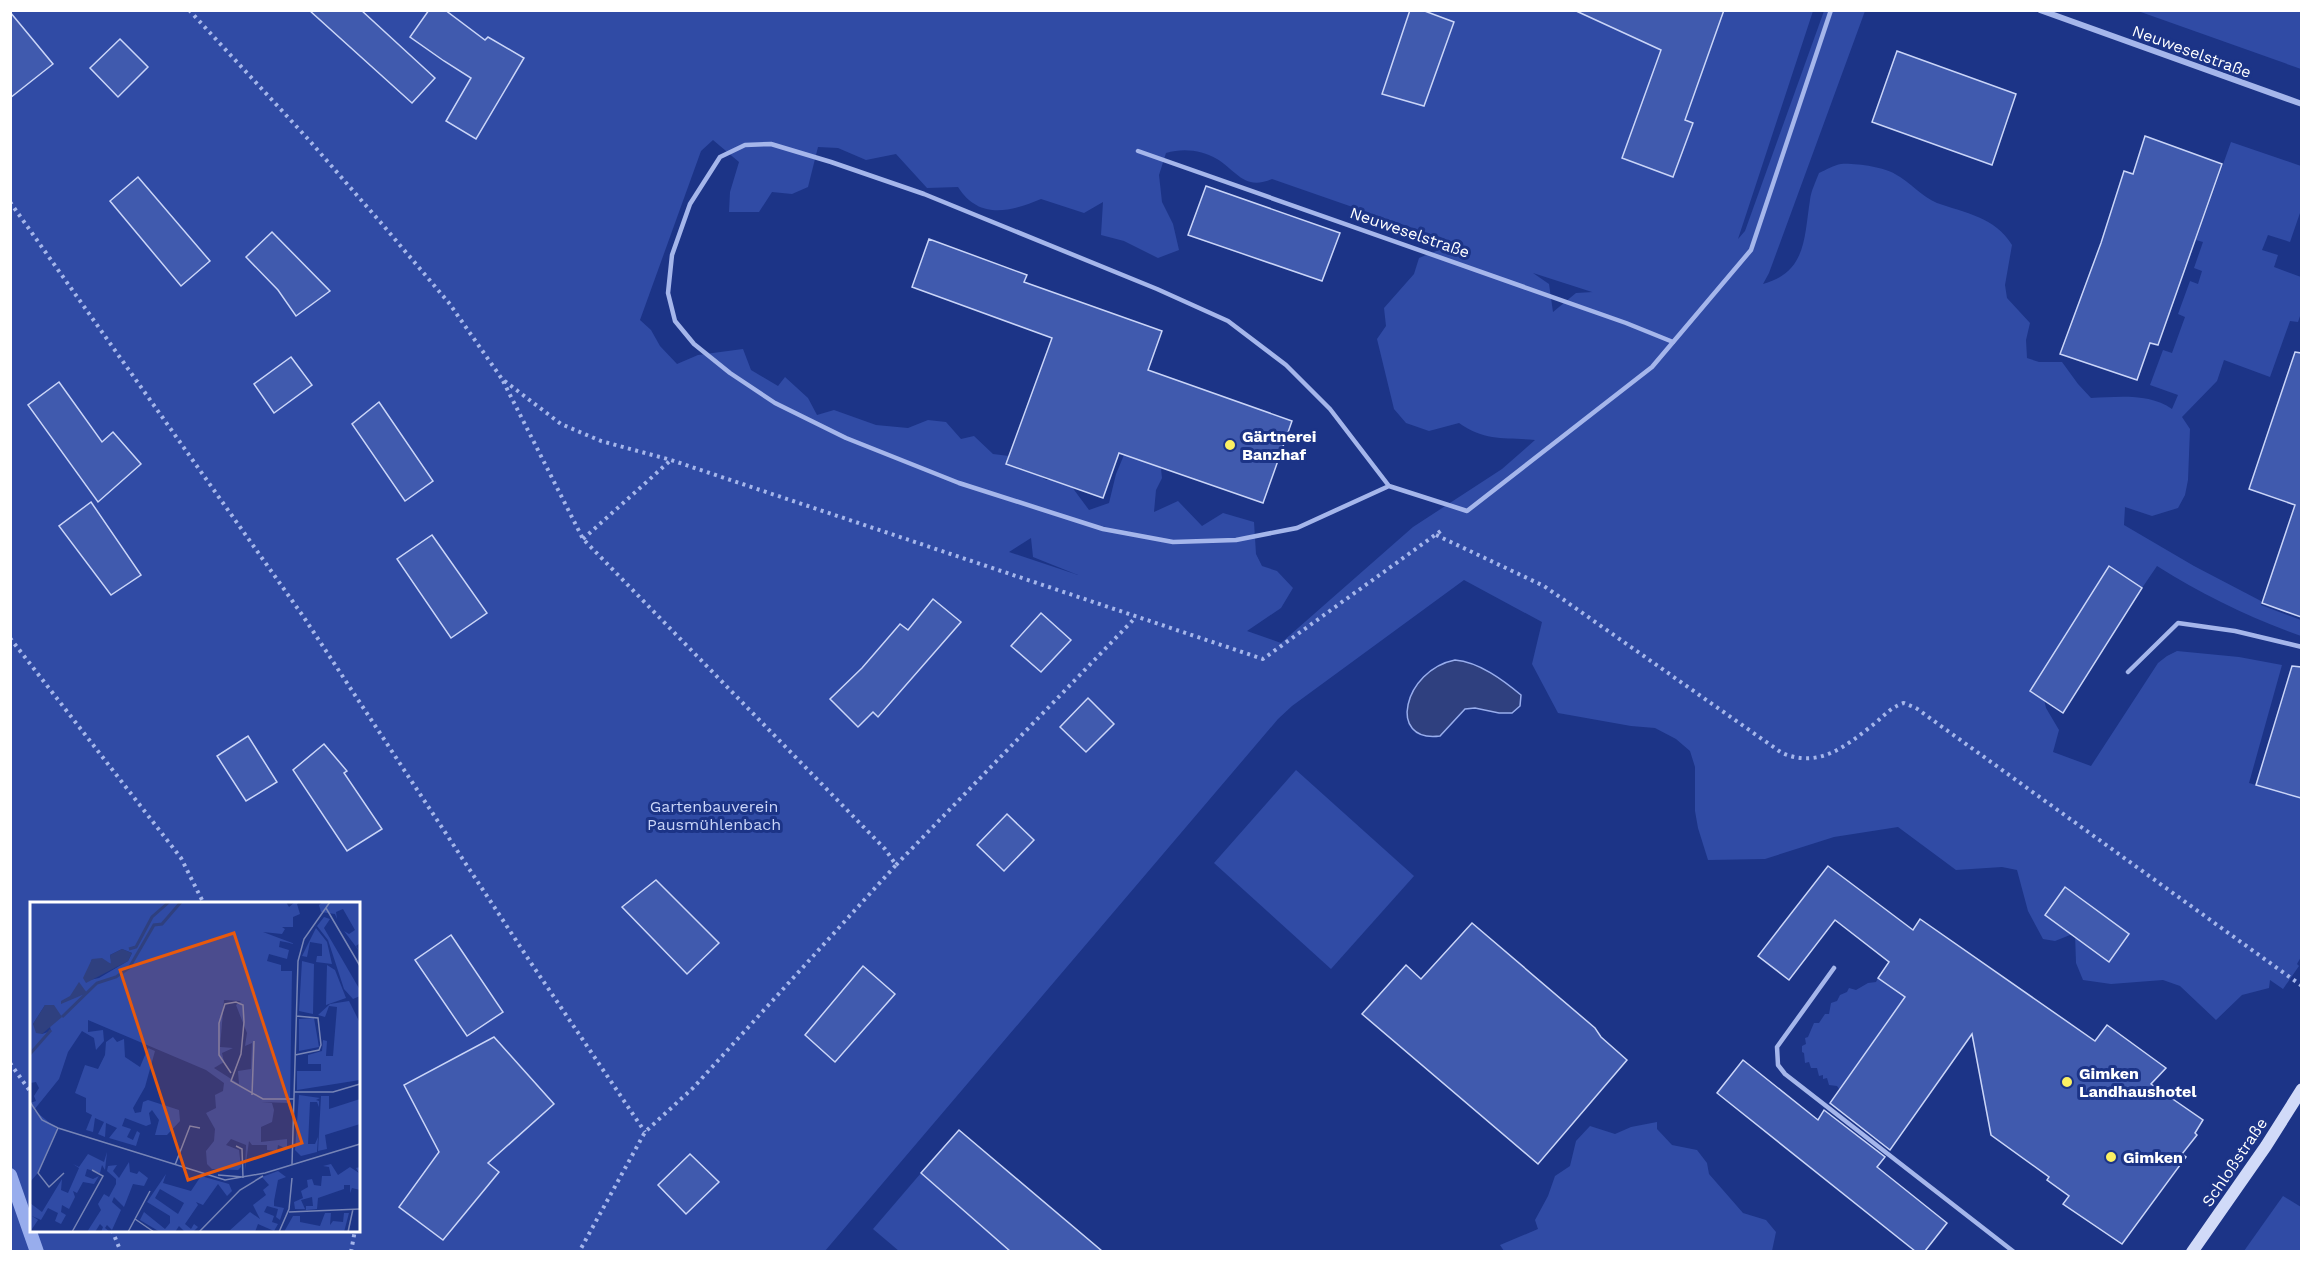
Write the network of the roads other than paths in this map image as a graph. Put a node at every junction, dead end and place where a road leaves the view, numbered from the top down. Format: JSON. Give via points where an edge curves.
{"nodes":[{"id":1,"x":1831,"y":10,"type":"edge"},
{"id":2,"x":2040,"y":10,"type":"edge"},
{"id":3,"x":2301,"y":104,"type":"edge"},
{"id":4,"x":1138,"y":151,"type":"dead end"},
{"id":5,"x":1673,"y":342,"type":"junction"},
{"id":6,"x":1389,"y":486,"type":"junction"},
{"id":7,"x":2301,"y":647,"type":"edge"},
{"id":8,"x":2128,"y":672,"type":"dead end"},
{"id":9,"x":1834,"y":968,"type":"dead end"},
{"id":10,"x":2301,"y":1089,"type":"edge"},
{"id":11,"x":2014,"y":1251,"type":"edge"},
{"id":12,"x":2192,"y":1251,"type":"edge"}],
"edges":[{"from":1,"to":5,"type":"lane","via":[[1751,250]]},
{"from":2,"to":3,"type":"street","name":"Neuweselstraße"},
{"from":4,"to":5,"type":"lane","name":"Neuweselstraße"},
{"from":5,"to":6,"type":"lane","via":[[1652,367],[1467,511]]},
{"from":6,"to":6,"type":"lane","via":[[1323,402],[1286,365],[1227,321],[1157,288],[935,198],[771,144],[745,145],[720,157],[690,204],[672,255],[668,292],[675,321],[694,344],[730,373],[775,403],[846,438],[959,483],[1092,525],[1173,542],[1236,540],[1297,528]]},
{"from":7,"to":8,"type":"lane","via":[[2235,631],[2178,623]]},
{"from":9,"to":11,"type":"lane","via":[[1777,1047],[1778,1065]]},
{"from":10,"to":12,"type":"street","name":"Schloßstraße"}]}
